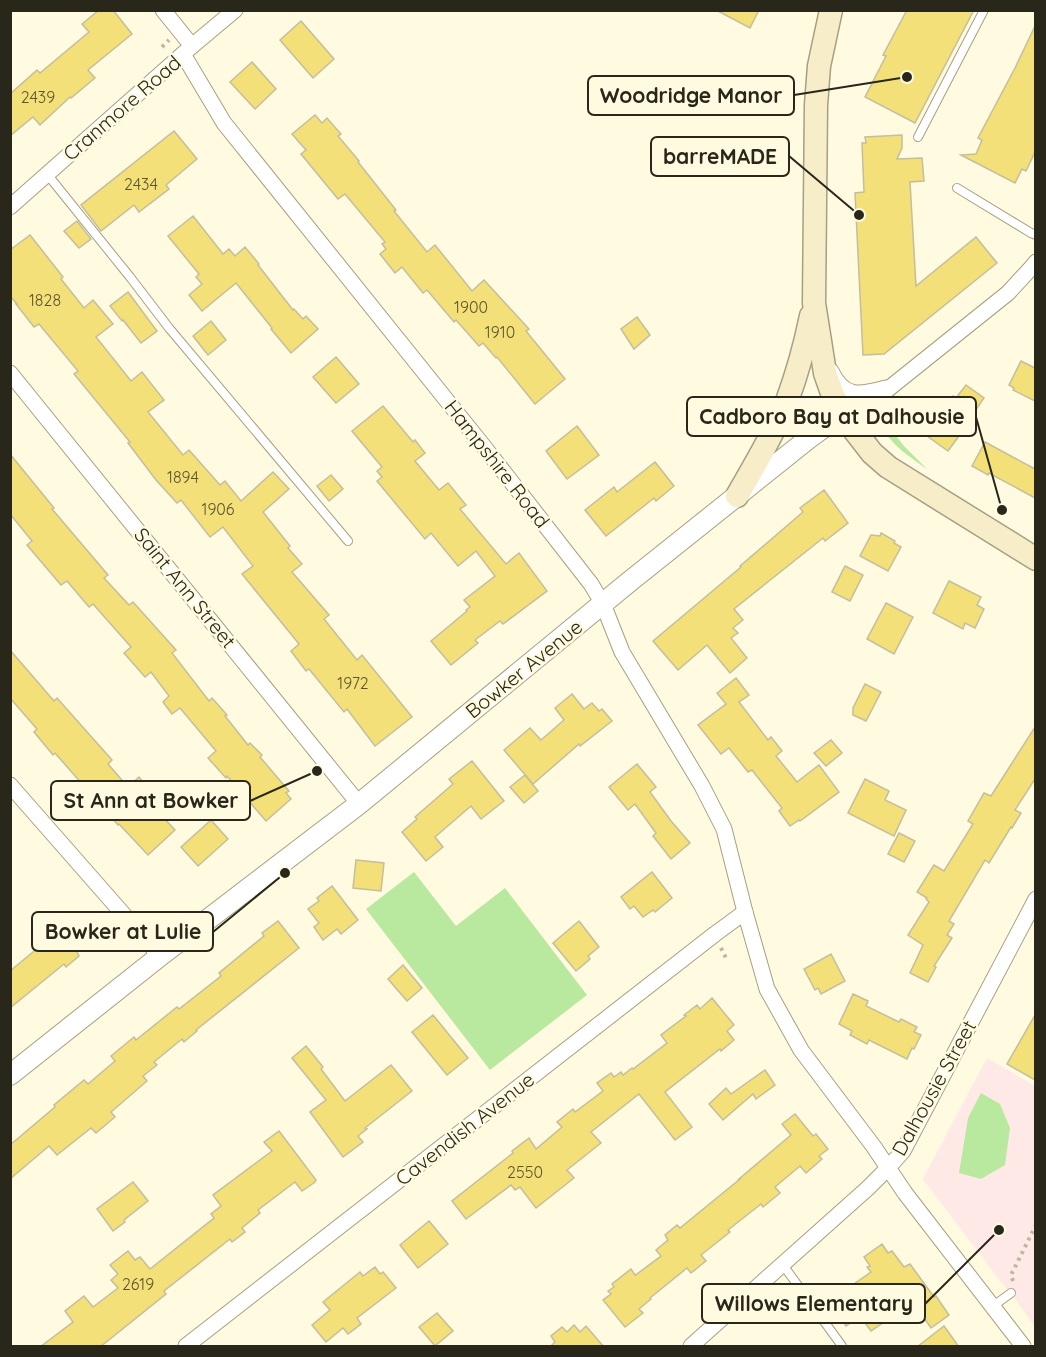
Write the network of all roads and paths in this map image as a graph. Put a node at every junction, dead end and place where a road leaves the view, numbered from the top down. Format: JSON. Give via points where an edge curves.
{"nodes":[{"id":1,"x":163,"y":10,"type":"edge"},
{"id":2,"x":234,"y":10,"type":"edge"},
{"id":3,"x":831,"y":10,"type":"edge"},
{"id":4,"x":984,"y":10,"type":"edge"},
{"id":5,"x":188,"y":50,"type":"junction"},
{"id":6,"x":918,"y":137,"type":"dead end"},
{"id":7,"x":47,"y":174,"type":"junction"},
{"id":8,"x":957,"y":189,"type":"dead end"},
{"id":9,"x":10,"y":207,"type":"edge"},
{"id":10,"x":1035,"y":235,"type":"edge"},
{"id":11,"x":1035,"y":262,"type":"edge"},
{"id":12,"x":814,"y":303,"type":"junction"},
{"id":13,"x":822,"y":352,"type":"junction"},
{"id":14,"x":10,"y":373,"type":"edge"},
{"id":15,"x":892,"y":386,"type":"junction"},
{"id":16,"x":844,"y":417,"type":"junction"},
{"id":17,"x":737,"y":496,"type":"junction"},
{"id":18,"x":348,"y":541,"type":"dead end"},
{"id":19,"x":1035,"y":559,"type":"edge"},
{"id":20,"x":603,"y":604,"type":"junction"},
{"id":21,"x":10,"y":785,"type":"edge"},
{"id":22,"x":359,"y":804,"type":"junction"},
{"id":23,"x":1035,"y":899,"type":"edge"},
{"id":24,"x":745,"y":912,"type":"junction"},
{"id":25,"x":160,"y":956,"type":"junction"},
{"id":26,"x":10,"y":1075,"type":"edge"},
{"id":27,"x":888,"y":1168,"type":"junction"},
{"id":28,"x":1035,"y":1225,"type":"edge"},
{"id":29,"x":783,"y":1265,"type":"junction"},
{"id":30,"x":1013,"y":1283,"type":"dead end"},
{"id":31,"x":1011,"y":1293,"type":"dead end"},
{"id":32,"x":993,"y":1306,"type":"junction"},
{"id":33,"x":186,"y":1347,"type":"edge"},
{"id":34,"x":691,"y":1347,"type":"edge"},
{"id":35,"x":842,"y":1347,"type":"edge"},
{"id":36,"x":1023,"y":1347,"type":"edge"}],
"edges":[{"from":1,"to":5,"type":"street","name":"Hampshire Road"},
{"from":2,"to":5,"type":"street","name":"Cranmore Road"},
{"from":3,"to":12,"type":"main road","via":[[819,66],[816,105]]},
{"from":4,"to":6,"type":"lane"},
{"from":5,"to":7,"type":"street","name":"Cranmore Road"},
{"from":5,"to":20,"type":"street","name":"Hampshire Road","via":[[224,123],[587,577]]},
{"from":7,"to":9,"type":"street","name":"Cranmore Road"},
{"from":7,"to":18,"type":"lane","via":[[169,328]]},
{"from":8,"to":10,"type":"lane"},
{"from":11,"to":15,"type":"street","name":"Bowker Avenue","via":[[1008,293]]},
{"from":12,"to":13,"type":"main road"},
{"from":12,"to":17,"type":"main road","via":[[787,400]]},
{"from":13,"to":15,"type":"street","via":[[840,387],[854,393]]},
{"from":13,"to":16,"type":"main road","via":[[825,373]]},
{"from":14,"to":22,"type":"street","name":"Saint Ann Street"},
{"from":15,"to":16,"type":"street","name":"Bowker Avenue"},
{"from":16,"to":17,"type":"street","name":"Bowker Avenue","via":[[823,428]]},
{"from":16,"to":19,"type":"main road","via":[[888,467]]},
{"from":17,"to":20,"type":"street","name":"Bowker Avenue"},
{"from":20,"to":22,"type":"street","name":"Bowker Avenue"},
{"from":20,"to":24,"type":"street","name":"Hampshire Road","via":[[622,652],[724,829]]},
{"from":21,"to":25,"type":"street"},
{"from":22,"to":25,"type":"street","name":"Bowker Avenue"},
{"from":23,"to":27,"type":"street","name":"Dalhousie Street","via":[[903,1151]]},
{"from":24,"to":27,"type":"street","name":"Hampshire Road","via":[[767,989],[801,1050]]},
{"from":24,"to":33,"type":"street","name":"Cavendish Avenue"},
{"from":25,"to":26,"type":"street","name":"Bowker Avenue"},
{"from":27,"to":29,"type":"street","name":"Dalhousie Street"},
{"from":27,"to":32,"type":"street","name":"Hampshire Road"},
{"from":28,"to":30,"type":"path","via":[[1011,1275]]},
{"from":29,"to":34,"type":"street","name":"Dalhousie Street"},
{"from":29,"to":35,"type":"lane"},
{"from":31,"to":32,"type":"lane"},
{"from":32,"to":36,"type":"street","name":"Hampshire Road"}]}
